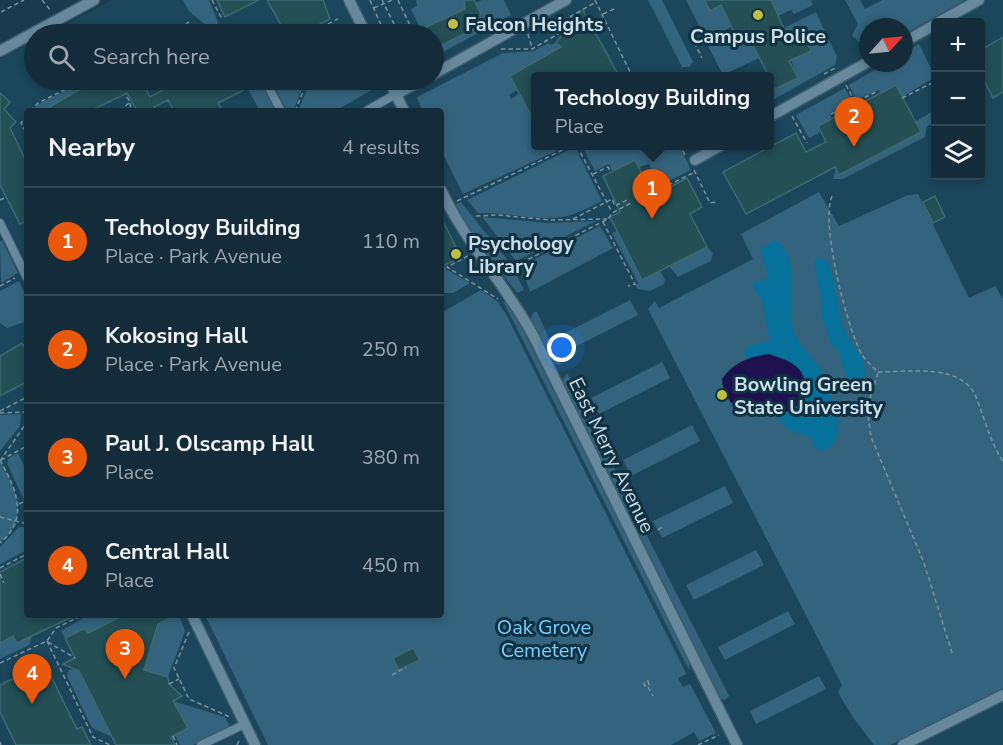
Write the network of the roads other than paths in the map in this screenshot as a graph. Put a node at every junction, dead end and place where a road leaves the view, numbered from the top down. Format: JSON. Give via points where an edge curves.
{"nodes":[{"id":1,"x":94,"y":0,"type":"edge"},
{"id":2,"x":349,"y":0,"type":"edge"},
{"id":3,"x":566,"y":0,"type":"edge"},
{"id":4,"x":979,"y":0,"type":"edge"},
{"id":5,"x":946,"y":18,"type":"edge"},
{"id":6,"x":50,"y":24,"type":"edge"},
{"id":7,"x":361,"y":24,"type":"edge"},
{"id":8,"x":931,"y":26,"type":"edge"},
{"id":9,"x":913,"y":37,"type":"edge"},
{"id":10,"x":24,"y":38,"type":"edge"},
{"id":11,"x":0,"y":51,"type":"edge"},
{"id":12,"x":859,"y":67,"type":"edge"},
{"id":13,"x":444,"y":68,"type":"edge"},
{"id":14,"x":270,"y":90,"type":"edge"},
{"id":15,"x":394,"y":90,"type":"edge"},
{"id":16,"x":404,"y":90,"type":"edge"},
{"id":17,"x":396,"y":94,"type":"junction"},
{"id":18,"x":279,"y":108,"type":"edge"},
{"id":19,"x":371,"y":108,"type":"edge"},
{"id":20,"x":403,"y":108,"type":"edge"},
{"id":21,"x":774,"y":114,"type":"edge"},
{"id":22,"x":713,"y":150,"type":"edge"},
{"id":23,"x":691,"y":162,"type":"road end"},
{"id":24,"x":444,"y":196,"type":"edge"},
{"id":25,"x":0,"y":223,"type":"edge"},
{"id":26,"x":24,"y":277,"type":"edge"},
{"id":27,"x":193,"y":618,"type":"edge"},
{"id":28,"x":1003,"y":694,"type":"edge"},
{"id":29,"x":241,"y":726,"type":"junction"},
{"id":30,"x":201,"y":745,"type":"edge"},
{"id":31,"x":255,"y":745,"type":"edge"},
{"id":32,"x":737,"y":745,"type":"edge"},
{"id":33,"x":903,"y":745,"type":"edge"}],
"edges":[{"from":1,"to":6,"type":"street"},
{"from":2,"to":7,"type":"street"},
{"from":3,"to":13,"type":"street"},
{"from":4,"to":5,"type":"street"},
{"from":8,"to":9,"type":"street"},
{"from":10,"to":11,"type":"street"},
{"from":12,"to":21,"type":"street"},
{"from":14,"to":18,"type":"street"},
{"from":15,"to":17,"type":"street"},
{"from":16,"to":17,"type":"street"},
{"from":17,"to":19,"type":"street"},
{"from":17,"to":20,"type":"street"},
{"from":22,"to":23,"type":"street"},
{"from":24,"to":32,"type":"street","name":"East Merry Avenue","via":[[472,247],[501,280],[533,335]]},
{"from":25,"to":26,"type":"street"},
{"from":27,"to":29,"type":"street"},
{"from":28,"to":33,"type":"street"},
{"from":29,"to":30,"type":"street"},
{"from":29,"to":31,"type":"street"}]}
